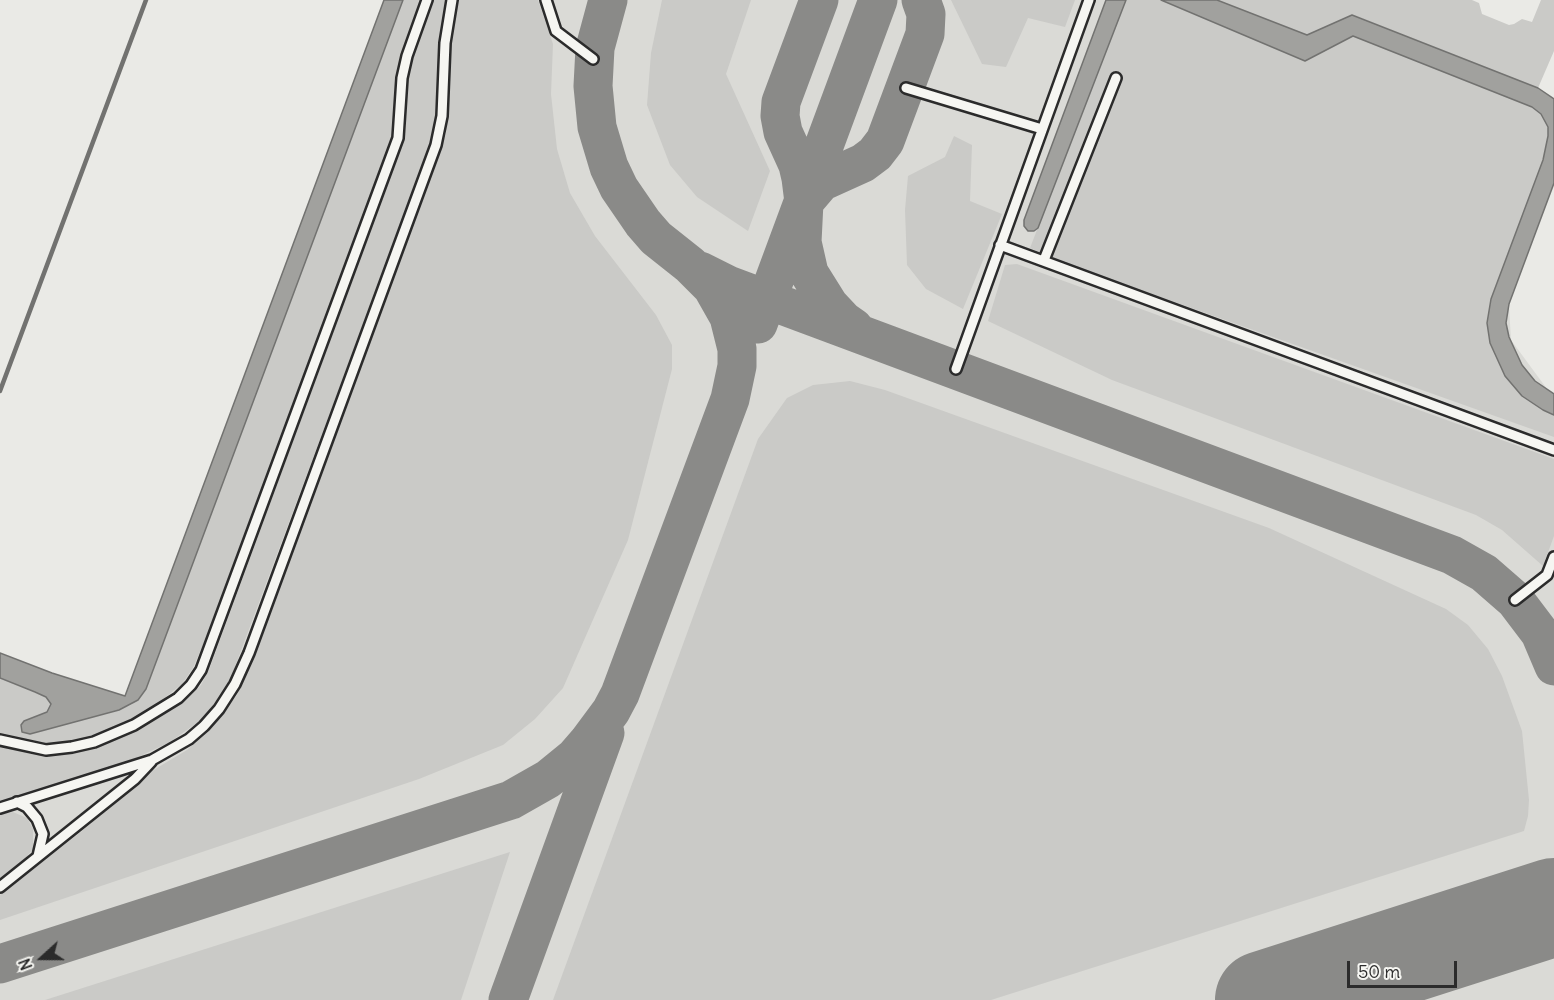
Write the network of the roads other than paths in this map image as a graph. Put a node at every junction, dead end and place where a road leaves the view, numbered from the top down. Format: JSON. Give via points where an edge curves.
{"nodes":[{"id":1,"x":427,"y":0,"type":"edge"},
{"id":2,"x":452,"y":0,"type":"edge"},
{"id":3,"x":546,"y":0,"type":"edge"},
{"id":4,"x":1089,"y":0,"type":"edge"},
{"id":5,"x":593,"y":59,"type":"dead end"},
{"id":6,"x":1116,"y":78,"type":"dead end"},
{"id":7,"x":906,"y":88,"type":"dead end"},
{"id":8,"x":1042,"y":129,"type":"junction"},
{"id":9,"x":1000,"y":245,"type":"junction"},
{"id":10,"x":1044,"y":260,"type":"junction"},
{"id":11,"x":956,"y":369,"type":"dead end"},
{"id":12,"x":1554,"y":450,"type":"edge"},
{"id":13,"x":1554,"y":557,"type":"edge"},
{"id":14,"x":1515,"y":600,"type":"dead end"},
{"id":15,"x":0,"y":741,"type":"edge"},
{"id":16,"x":152,"y":760,"type":"junction"},
{"id":17,"x":17,"y":802,"type":"junction"},
{"id":18,"x":0,"y":808,"type":"edge"},
{"id":19,"x":38,"y":856,"type":"junction"},
{"id":20,"x":0,"y":887,"type":"edge"}],
"edges":[{"from":1,"to":15,"type":"lane","via":[[402,78],[398,138],[201,670],[178,698],[94,742],[46,750]]},
{"from":2,"to":16,"type":"lane","via":[[436,146],[249,653],[235,684],[204,726]]},
{"from":3,"to":5,"type":"lane","via":[[556,31]]},
{"from":4,"to":8,"type":"lane"},
{"from":6,"to":10,"type":"lane"},
{"from":7,"to":8,"type":"lane"},
{"from":8,"to":9,"type":"lane"},
{"from":9,"to":10,"type":"lane"},
{"from":9,"to":11,"type":"lane"},
{"from":10,"to":12,"type":"lane"},
{"from":13,"to":14,"type":"lane","via":[[1547,575]]},
{"from":16,"to":17,"type":"lane"},
{"from":16,"to":19,"type":"lane","via":[[135,779]]},
{"from":17,"to":18,"type":"lane"},
{"from":17,"to":19,"type":"lane","via":[[38,819],[43,834]]},
{"from":19,"to":20,"type":"lane"}]}
